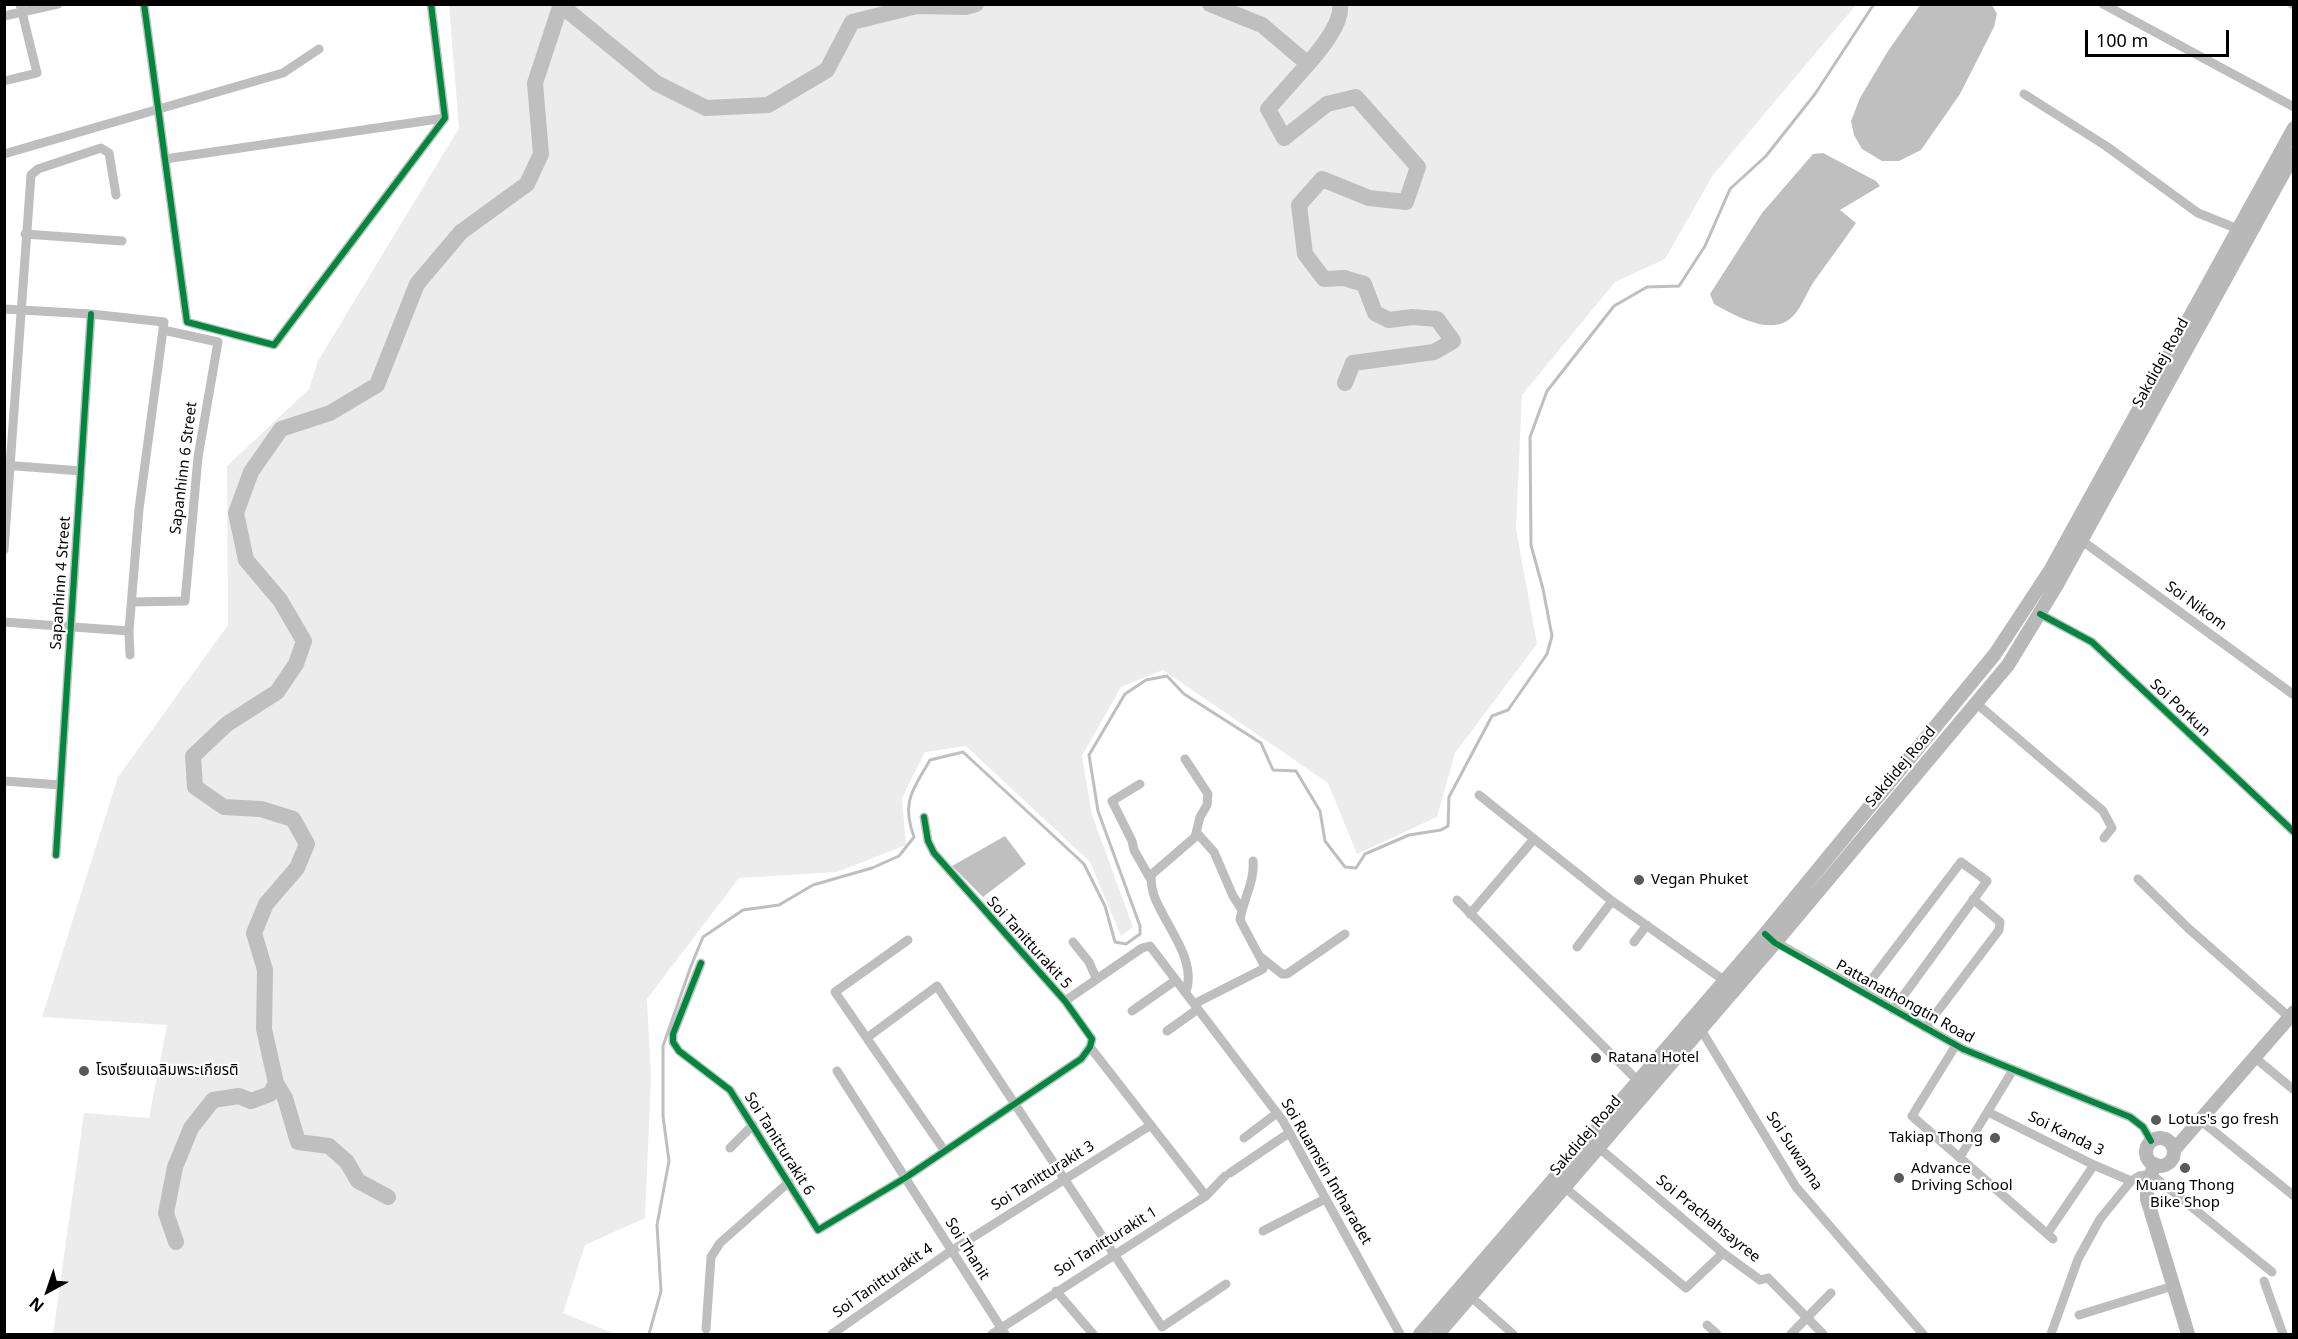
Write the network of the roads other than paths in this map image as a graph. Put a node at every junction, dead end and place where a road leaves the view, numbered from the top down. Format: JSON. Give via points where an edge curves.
{"nodes":[{"id":1,"x":58,"y":4,"type":"edge"},
{"id":2,"x":144,"y":4,"type":"edge"},
{"id":3,"x":431,"y":4,"type":"edge"},
{"id":4,"x":2103,"y":4,"type":"edge"},
{"id":5,"x":20,"y":8,"type":"edge"},
{"id":6,"x":4,"y":16,"type":"edge"},
{"id":7,"x":319,"y":49,"type":"dead end"},
{"id":8,"x":4,"y":81,"type":"edge"},
{"id":9,"x":2024,"y":94,"type":"dead end"},
{"id":10,"x":2294,"y":107,"type":"edge"},
{"id":11,"x":159,"y":110,"type":"junction"},
{"id":12,"x":445,"y":118,"type":"junction"},
{"id":13,"x":2294,"y":128,"type":"edge"},
{"id":14,"x":4,"y":154,"type":"edge"},
{"id":15,"x":2294,"y":154,"type":"edge"},
{"id":16,"x":165,"y":159,"type":"junction"},
{"id":17,"x":116,"y":195,"type":"dead end"},
{"id":18,"x":2238,"y":229,"type":"junction"},
{"id":19,"x":25,"y":234,"type":"junction"},
{"id":20,"x":122,"y":241,"type":"dead end"},
{"id":21,"x":4,"y":309,"type":"edge"},
{"id":22,"x":20,"y":310,"type":"junction"},
{"id":23,"x":91,"y":314,"type":"junction"},
{"id":24,"x":163,"y":330,"type":"junction"},
{"id":25,"x":7,"y":465,"type":"edge"},
{"id":26,"x":81,"y":471,"type":"junction"},
{"id":27,"x":2081,"y":540,"type":"junction"},
{"id":28,"x":4,"y":550,"type":"edge"},
{"id":29,"x":132,"y":602,"type":"junction"},
{"id":30,"x":2040,"y":614,"type":"junction"},
{"id":31,"x":4,"y":622,"type":"edge"},
{"id":32,"x":70,"y":627,"type":"junction"},
{"id":33,"x":129,"y":631,"type":"junction"},
{"id":34,"x":130,"y":655,"type":"dead end"},
{"id":35,"x":2294,"y":695,"type":"edge"},
{"id":36,"x":1976,"y":704,"type":"junction"},
{"id":37,"x":1185,"y":759,"type":"dead end"},
{"id":38,"x":4,"y":781,"type":"edge"},
{"id":39,"x":61,"y":784,"type":"junction"},
{"id":40,"x":1140,"y":784,"type":"dead end"},
{"id":41,"x":1479,"y":795,"type":"dead end"},
{"id":42,"x":924,"y":817,"type":"dead end"},
{"id":43,"x":2294,"y":832,"type":"edge"},
{"id":44,"x":1197,"y":833,"type":"junction"},
{"id":45,"x":2104,"y":838,"type":"dead end"},
{"id":46,"x":1534,"y":839,"type":"junction"},
{"id":47,"x":56,"y":855,"type":"dead end"},
{"id":48,"x":1253,"y":861,"type":"dead end"},
{"id":49,"x":2138,"y":879,"type":"dead end"},
{"id":50,"x":1151,"y":880,"type":"junction"},
{"id":51,"x":1973,"y":899,"type":"junction"},
{"id":52,"x":1457,"y":900,"type":"dead end"},
{"id":53,"x":1612,"y":901,"type":"junction"},
{"id":54,"x":1242,"y":910,"type":"junction"},
{"id":55,"x":1470,"y":914,"type":"junction"},
{"id":56,"x":1647,"y":925,"type":"junction"},
{"id":57,"x":1346,"y":934,"type":"dead end"},
{"id":58,"x":1770,"y":939,"type":"junction"},
{"id":59,"x":908,"y":940,"type":"dead end"},
{"id":60,"x":1073,"y":942,"type":"dead end"},
{"id":61,"x":1634,"y":942,"type":"dead end"},
{"id":62,"x":1577,"y":947,"type":"dead end"},
{"id":63,"x":1259,"y":956,"type":"junction"},
{"id":64,"x":701,"y":963,"type":"dead end"},
{"id":65,"x":1176,"y":980,"type":"junction"},
{"id":66,"x":1725,"y":981,"type":"junction"},
{"id":67,"x":1093,"y":982,"type":"junction"},
{"id":68,"x":1186,"y":992,"type":"junction"},
{"id":69,"x":1862,"y":992,"type":"junction"},
{"id":70,"x":1065,"y":1001,"type":"junction"},
{"id":71,"x":1196,"y":1006,"type":"junction"},
{"id":72,"x":1893,"y":1010,"type":"junction"},
{"id":73,"x":1132,"y":1011,"type":"dead end"},
{"id":74,"x":2291,"y":1014,"type":"edge"},
{"id":75,"x":1700,"y":1028,"type":"junction"},
{"id":76,"x":1925,"y":1028,"type":"junction"},
{"id":77,"x":1167,"y":1031,"type":"dead end"},
{"id":78,"x":868,"y":1037,"type":"junction"},
{"id":79,"x":1956,"y":1046,"type":"junction"},
{"id":80,"x":1090,"y":1047,"type":"junction"},
{"id":81,"x":1672,"y":1052,"type":"junction"},
{"id":82,"x":2254,"y":1057,"type":"junction"},
{"id":83,"x":2013,"y":1070,"type":"junction"},
{"id":84,"x":837,"y":1071,"type":"dead end"},
{"id":85,"x":1639,"y":1082,"type":"junction"},
{"id":86,"x":2294,"y":1090,"type":"edge"},
{"id":87,"x":1014,"y":1103,"type":"junction"},
{"id":88,"x":1988,"y":1112,"type":"junction"},
{"id":89,"x":1277,"y":1113,"type":"junction"},
{"id":90,"x":2200,"y":1120,"type":"junction"},
{"id":91,"x":753,"y":1125,"type":"junction"},
{"id":92,"x":1150,"y":1125,"type":"junction"},
{"id":93,"x":1289,"y":1133,"type":"junction"},
{"id":94,"x":1244,"y":1138,"type":"dead end"},
{"id":95,"x":2151,"y":1141,"type":"junction"},
{"id":96,"x":1598,"y":1147,"type":"junction"},
{"id":97,"x":730,"y":1148,"type":"dead end"},
{"id":98,"x":944,"y":1150,"type":"junction"},
{"id":99,"x":2174,"y":1150,"type":"junction"},
{"id":100,"x":1960,"y":1157,"type":"junction"},
{"id":101,"x":2094,"y":1165,"type":"junction"},
{"id":102,"x":2153,"y":1169,"type":"junction"},
{"id":103,"x":905,"y":1178,"type":"junction"},
{"id":104,"x":1064,"y":1180,"type":"junction"},
{"id":105,"x":2131,"y":1181,"type":"junction"},
{"id":106,"x":789,"y":1182,"type":"junction"},
{"id":107,"x":1564,"y":1187,"type":"junction"},
{"id":108,"x":1206,"y":1196,"type":"junction"},
{"id":109,"x":2294,"y":1196,"type":"edge"},
{"id":110,"x":1325,"y":1198,"type":"junction"},
{"id":111,"x":1263,"y":1231,"type":"dead end"},
{"id":112,"x":951,"y":1251,"type":"junction"},
{"id":113,"x":1723,"y":1253,"type":"junction"},
{"id":114,"x":1114,"y":1256,"type":"junction"},
{"id":115,"x":2272,"y":1272,"type":"dead end"},
{"id":116,"x":2264,"y":1281,"type":"dead end"},
{"id":117,"x":1226,"y":1284,"type":"dead end"},
{"id":118,"x":2173,"y":1286,"type":"junction"},
{"id":119,"x":1056,"y":1291,"type":"junction"},
{"id":120,"x":1831,"y":1293,"type":"dead end"},
{"id":121,"x":1470,"y":1296,"type":"junction"},
{"id":122,"x":2079,"y":1315,"type":"dead end"},
{"id":123,"x":1807,"y":1319,"type":"junction"},
{"id":124,"x":1707,"y":1325,"type":"dead end"},
{"id":125,"x":706,"y":1329,"type":"dead end"},
{"id":126,"x":999,"y":1333,"type":"edge"},
{"id":127,"x":832,"y":1335,"type":"edge"},
{"id":128,"x":1093,"y":1335,"type":"edge"},
{"id":129,"x":1400,"y":1335,"type":"edge"},
{"id":130,"x":1420,"y":1335,"type":"edge"},
{"id":131,"x":1438,"y":1335,"type":"edge"},
{"id":132,"x":1513,"y":1335,"type":"edge"},
{"id":133,"x":1717,"y":1335,"type":"edge"},
{"id":134,"x":1791,"y":1335,"type":"edge"},
{"id":135,"x":1823,"y":1335,"type":"edge"},
{"id":136,"x":1923,"y":1335,"type":"edge"},
{"id":137,"x":2051,"y":1335,"type":"edge"},
{"id":138,"x":2188,"y":1335,"type":"edge"},
{"id":139,"x":2283,"y":1335,"type":"edge"}],
"edges":[{"from":1,"to":5,"type":"street"},
{"from":2,"to":11,"type":"street"},
{"from":3,"to":12,"type":"street"},
{"from":4,"to":10,"type":"street"},
{"from":5,"to":6,"type":"street"},
{"from":5,"to":8,"type":"street","via":[[37,73]]},
{"from":7,"to":11,"type":"street","via":[[283,73]]},
{"from":9,"to":18,"type":"street","via":[[2106,146],[2198,213]]},
{"from":11,"to":14,"type":"street"},
{"from":11,"to":16,"type":"street"},
{"from":12,"to":16,"type":"street"},
{"from":12,"to":16,"type":"street","via":[[274,345],[186,322]]},
{"from":13,"to":18,"type":"main road","name":"Sakdidej Road"},
{"from":15,"to":27,"type":"main road","name":"Sakdidej Road"},
{"from":17,"to":19,"type":"street","via":[[109,153],[104,149],[38,169],[29,182]]},
{"from":18,"to":58,"type":"main road","name":"Sakdidej Road","via":[[2051,569],[1995,654]]},
{"from":19,"to":20,"type":"street"},
{"from":19,"to":22,"type":"street"},
{"from":21,"to":22,"type":"street"},
{"from":22,"to":23,"type":"street"},
{"from":22,"to":25,"type":"street"},
{"from":23,"to":24,"type":"street","via":[[164,322]]},
{"from":23,"to":26,"type":"street","name":"Sapanhinn 4 Street"},
{"from":24,"to":29,"type":"street","via":[[139,509]]},
{"from":24,"to":29,"type":"street","name":"Sapanhinn 6 Street","via":[[218,342],[198,457],[185,602]]},
{"from":25,"to":26,"type":"street"},
{"from":25,"to":28,"type":"street"},
{"from":26,"to":32,"type":"street","name":"Sapanhinn 4 Street"},
{"from":27,"to":30,"type":"main road","name":"Sakdidej Road"},
{"from":27,"to":35,"type":"street","name":"Soi Nikom"},
{"from":29,"to":33,"type":"street"},
{"from":30,"to":36,"type":"main road","name":"Sakdidej Road","via":[[2008,665]]},
{"from":30,"to":43,"type":"street","name":"Soi Porkun","via":[[2092,642]]},
{"from":31,"to":32,"type":"street"},
{"from":32,"to":33,"type":"street"},
{"from":32,"to":39,"type":"street","name":"Sapanhinn 4 Street"},
{"from":33,"to":34,"type":"street"},
{"from":36,"to":45,"type":"street","via":[[2103,811],[2112,828]]},
{"from":36,"to":58,"type":"main road","name":"Sakdidej Road"},
{"from":37,"to":44,"type":"street","via":[[1208,794]]},
{"from":38,"to":39,"type":"street"},
{"from":39,"to":47,"type":"street","name":"Sapanhinn 4 Street"},
{"from":40,"to":50,"type":"street","via":[[1112,801]]},
{"from":41,"to":46,"type":"street"},
{"from":42,"to":70,"type":"street","name":"Soi Tanitturakit 5","via":[[933,853]]},
{"from":44,"to":50,"type":"street","via":[[1154,871]]},
{"from":44,"to":54,"type":"street","via":[[1214,852]]},
{"from":46,"to":53,"type":"street"},
{"from":46,"to":55,"type":"street"},
{"from":48,"to":54,"type":"street","via":[[1252,880]]},
{"from":49,"to":74,"type":"street","via":[[2188,928]]},
{"from":50,"to":68,"type":"street","via":[[1156,900],[1178,940],[1186,967]]},
{"from":51,"to":69,"type":"street","via":[[1987,881],[1960,862]]},
{"from":51,"to":72,"type":"street"},
{"from":51,"to":76,"type":"street","via":[[2000,922],[1999,930]]},
{"from":52,"to":55,"type":"street"},
{"from":53,"to":56,"type":"street"},
{"from":53,"to":62,"type":"street"},
{"from":54,"to":63,"type":"street","via":[[1240,920]]},
{"from":55,"to":85,"type":"street"},
{"from":56,"to":61,"type":"street"},
{"from":56,"to":66,"type":"street"},
{"from":57,"to":63,"type":"street","via":[[1284,975]]},
{"from":58,"to":66,"type":"main road","name":"Sakdidej Road"},
{"from":58,"to":69,"type":"street","name":"Pattanathongtin Road"},
{"from":58,"to":75,"type":"main road","name":"Sakdidej Road"},
{"from":59,"to":78,"type":"street","via":[[835,992]]},
{"from":60,"to":67,"type":"street","via":[[1091,966],[1096,978]]},
{"from":63,"to":71,"type":"street","via":[[1264,965],[1261,972]]},
{"from":64,"to":91,"type":"street","name":"Soi Tanitturakit 6","via":[[673,1042],[679,1051],[730,1090]]},
{"from":65,"to":67,"type":"street","name":"Soi Ruamsin Intharadet","via":[[1150,946]]},
{"from":65,"to":68,"type":"street","name":"Soi Ruamsin Intharadet"},
{"from":65,"to":73,"type":"street"},
{"from":66,"to":81,"type":"main road","name":"Sakdidej Road"},
{"from":67,"to":70,"type":"street"},
{"from":68,"to":71,"type":"street","name":"Soi Ruamsin Intharadet"},
{"from":69,"to":72,"type":"street","name":"Pattanathongtin Road"},
{"from":70,"to":80,"type":"street","name":"Soi Tanitturakit 5","via":[[1092,1039]]},
{"from":71,"to":77,"type":"street"},
{"from":71,"to":89,"type":"street","name":"Soi Ruamsin Intharadet"},
{"from":72,"to":76,"type":"street","name":"Pattanathongtin Road"},
{"from":74,"to":82,"type":"main road"},
{"from":75,"to":81,"type":"main road","name":"Sakdidej Road"},
{"from":75,"to":136,"type":"street","name":"Soi Suwanna","via":[[1796,1187]]},
{"from":76,"to":79,"type":"street","name":"Pattanathongtin Road"},
{"from":78,"to":87,"type":"street","via":[[937,986]]},
{"from":78,"to":98,"type":"street"},
{"from":79,"to":83,"type":"street","name":"Pattanathongtin Road"},
{"from":79,"to":100,"type":"street","via":[[1912,1116]]},
{"from":80,"to":87,"type":"street","via":[[1081,1059]]},
{"from":80,"to":92,"type":"street","name":"Soi Tanitturakit 5"},
{"from":81,"to":85,"type":"main road","name":"Sakdidej Road"},
{"from":81,"to":96,"type":"main road","name":"Sakdidej Road"},
{"from":82,"to":86,"type":"street"},
{"from":82,"to":90,"type":"main road"},
{"from":83,"to":88,"type":"street"},
{"from":83,"to":95,"type":"street","name":"Pattanathongtin Road","via":[[2130,1117],[2143,1127]]},
{"from":84,"to":103,"type":"street","name":"Soi Thanit"},
{"from":85,"to":130,"type":"main road","name":"Sakdidej Road"},
{"from":87,"to":98,"type":"street"},
{"from":87,"to":104,"type":"street"},
{"from":88,"to":100,"type":"street"},
{"from":88,"to":101,"type":"street","name":"Soi Kanda 3"},
{"from":89,"to":93,"type":"street","name":"Soi Ruamsin Intharadet"},
{"from":89,"to":94,"type":"street"},
{"from":90,"to":99,"type":"main road"},
{"from":90,"to":109,"type":"street"},
{"from":91,"to":97,"type":"street"},
{"from":91,"to":106,"type":"street","name":"Soi Tanitturakit 6"},
{"from":92,"to":104,"type":"street","name":"Soi Tanitturakit 3"},
{"from":92,"to":108,"type":"street","name":"Soi Tanitturakit 5"},
{"from":93,"to":108,"type":"street","name":"Soi Tanitturakit 1","via":[[1227,1175]]},
{"from":93,"to":110,"type":"street","name":"Soi Ruamsin Intharadet"},
{"from":95,"to":99,"type":"main road","via":[[2165,1139]]},
{"from":95,"to":102,"type":"main road","via":[[2146,1153]]},
{"from":96,"to":107,"type":"main road","name":"Sakdidej Road"},
{"from":96,"to":113,"type":"street","name":"Soi Prachahsayree"},
{"from":98,"to":103,"type":"street"},
{"from":99,"to":102,"type":"main road","via":[[2168,1163]]},
{"from":100,"to":101,"type":"street","via":[[2050,1237]]},
{"from":101,"to":105,"type":"street","name":"Soi Kanda 3"},
{"from":102,"to":105,"type":"street"},
{"from":102,"to":115,"type":"street"},
{"from":102,"to":118,"type":"main road","via":[[2147,1198]]},
{"from":103,"to":106,"type":"street","name":"Soi Tanitturakit 6","via":[[818,1230]]},
{"from":103,"to":112,"type":"street","name":"Soi Thanit"},
{"from":104,"to":112,"type":"street","name":"Soi Tanitturakit 3"},
{"from":104,"to":114,"type":"street"},
{"from":105,"to":137,"type":"street","via":[[2075,1258]]},
{"from":106,"to":125,"type":"street","via":[[720,1243],[711,1257]]},
{"from":107,"to":113,"type":"street","via":[[1686,1288]]},
{"from":107,"to":121,"type":"main road","name":"Sakdidej Road"},
{"from":108,"to":114,"type":"street","name":"Soi Tanitturakit 1"},
{"from":110,"to":111,"type":"street"},
{"from":110,"to":129,"type":"street","name":"Soi Ruamsin Intharadet"},
{"from":112,"to":126,"type":"street","name":"Soi Thanit"},
{"from":112,"to":127,"type":"street","name":"Soi Tanitturakit 4"},
{"from":113,"to":123,"type":"street","name":"Soi Prachahsayree","via":[[1760,1280],[1768,1278]]},
{"from":114,"to":117,"type":"street","via":[[1162,1327]]},
{"from":114,"to":119,"type":"street","name":"Soi Tanitturakit 1"},
{"from":116,"to":139,"type":"street"},
{"from":118,"to":122,"type":"street"},
{"from":118,"to":138,"type":"main road"},
{"from":119,"to":126,"type":"street","name":"Soi Tanitturakit 1"},
{"from":119,"to":128,"type":"street"},
{"from":120,"to":123,"type":"street"},
{"from":121,"to":131,"type":"main road","name":"Sakdidej Road"},
{"from":121,"to":132,"type":"street"},
{"from":123,"to":134,"type":"street"},
{"from":123,"to":135,"type":"street","name":"Soi Prachahsayree"},
{"from":124,"to":133,"type":"street"}]}
